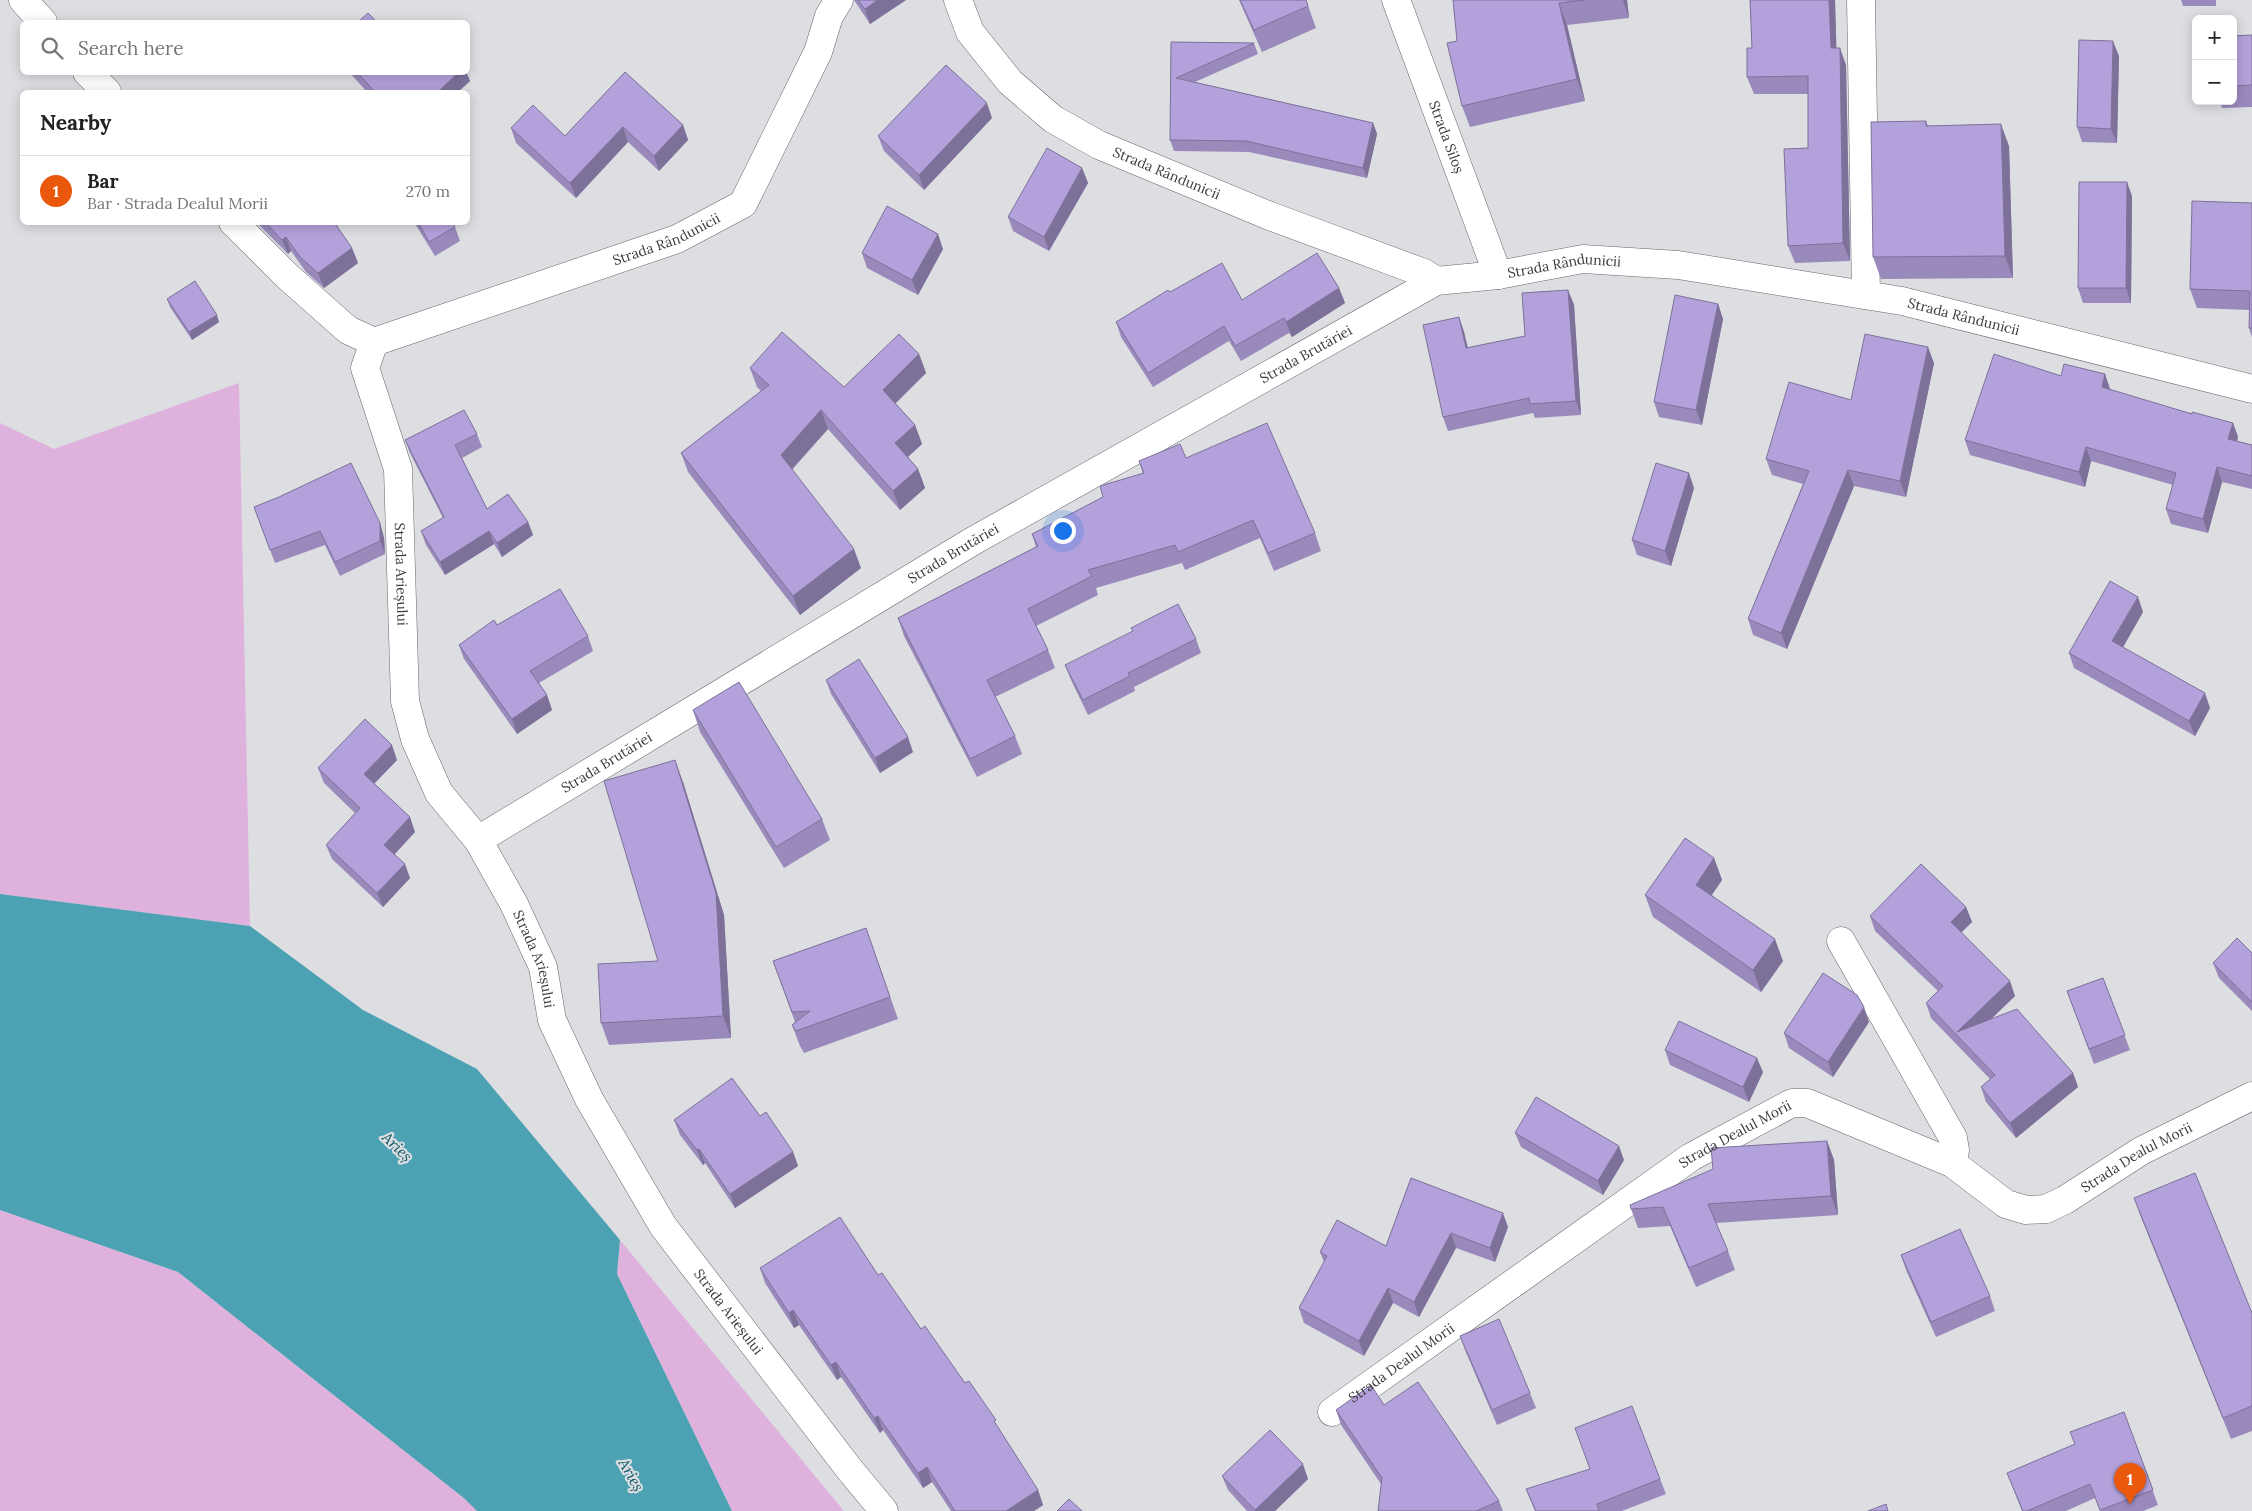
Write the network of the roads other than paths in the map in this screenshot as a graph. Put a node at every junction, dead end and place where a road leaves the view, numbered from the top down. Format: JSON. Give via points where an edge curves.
{"nodes":[{"id":1,"x":23,"y":0,"type":"edge"},
{"id":2,"x":958,"y":0,"type":"edge"},
{"id":3,"x":1396,"y":0,"type":"edge"},
{"id":4,"x":1861,"y":0,"type":"edge"},
{"id":5,"x":826,"y":5,"type":"edge"},
{"id":6,"x":41,"y":20,"type":"edge"},
{"id":7,"x":90,"y":75,"type":"edge"},
{"id":8,"x":105,"y":90,"type":"edge"},
{"id":9,"x":236,"y":225,"type":"edge"},
{"id":10,"x":1498,"y":275,"type":"junction"},
{"id":11,"x":1436,"y":281,"type":"junction"},
{"id":12,"x":1866,"y":295,"type":"junction"},
{"id":13,"x":374,"y":342,"type":"junction"},
{"id":14,"x":2252,"y":389,"type":"edge"},
{"id":15,"x":478,"y":840,"type":"junction"},
{"id":16,"x":1841,"y":941,"type":"dead end"},
{"id":17,"x":2252,"y":1096,"type":"edge"},
{"id":18,"x":1952,"y":1163,"type":"junction"},
{"id":19,"x":1332,"y":1412,"type":"dead end"},
{"id":20,"x":884,"y":1511,"type":"edge"}],
"edges":[{"from":1,"to":6,"type":"street"},
{"from":2,"to":11,"type":"street","name":"Strada Rândunicii","via":[[970,32],[1010,82],[1053,119],[1098,145],[1270,216],[1424,273]]},
{"from":3,"to":10,"type":"street","name":"Strada Siloș"},
{"from":4,"to":12,"type":"street"},
{"from":5,"to":13,"type":"street","name":"Strada Rândunicii","via":[[818,52],[743,204],[677,239]]},
{"from":7,"to":8,"type":"street"},
{"from":9,"to":13,"type":"street","via":[[348,330]]},
{"from":10,"to":11,"type":"street","name":"Strada Rândunicii"},
{"from":10,"to":12,"type":"street","name":"Strada Rândunicii","via":[[1582,259],[1678,264]]},
{"from":11,"to":15,"type":"street","name":"Strada Brutăriei","via":[[973,541]]},
{"from":12,"to":14,"type":"street","name":"Strada Rândunicii","via":[[1902,301]]},
{"from":13,"to":15,"type":"street","name":"Strada Arieșului","via":[[365,368],[398,469],[405,701],[415,739],[439,793]]},
{"from":15,"to":20,"type":"street","name":"Strada Arieșului","via":[[514,904],[543,967],[552,1020],[590,1099],[663,1226]]},
{"from":16,"to":18,"type":"street","via":[[1953,1138]]},
{"from":17,"to":18,"type":"street","name":"Strada Dealul Morii","via":[[2141,1152],[2046,1209],[2026,1210],[2006,1204]]},
{"from":18,"to":19,"type":"street","name":"Strada Dealul Morii","via":[[1806,1103],[1786,1105],[1691,1157]]}]}
